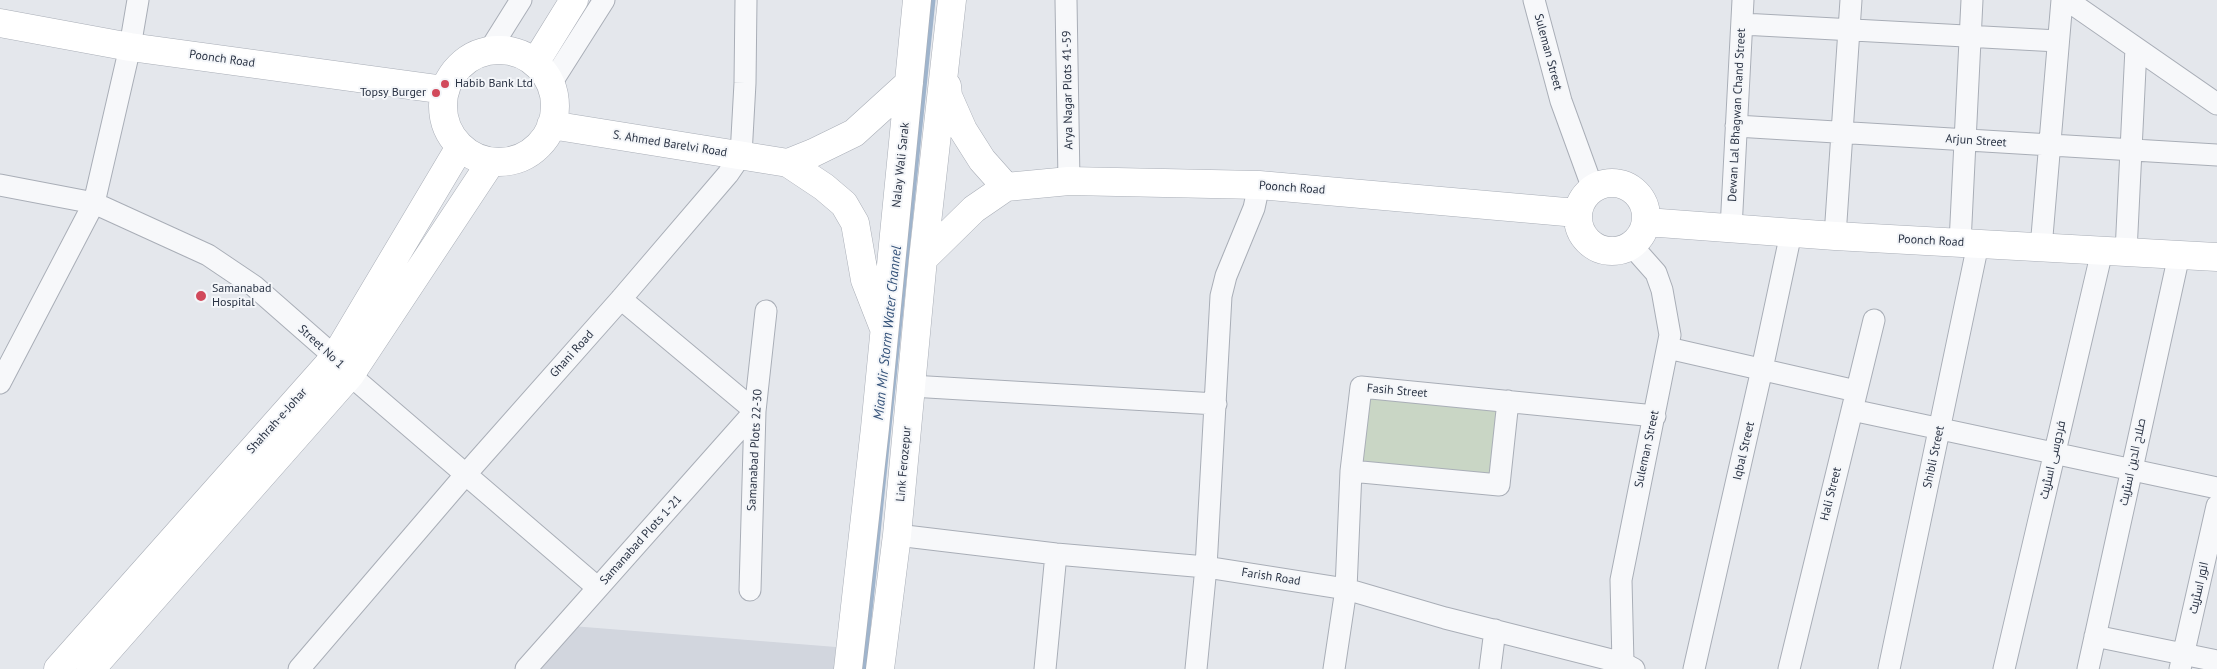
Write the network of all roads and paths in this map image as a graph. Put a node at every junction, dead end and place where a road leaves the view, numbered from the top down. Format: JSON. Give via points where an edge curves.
{"nodes":[{"id":1,"x":138,"y":0,"type":"edge"},
{"id":2,"x":521,"y":0,"type":"edge"},
{"id":3,"x":555,"y":0,"type":"edge"},
{"id":4,"x":574,"y":0,"type":"edge"},
{"id":5,"x":604,"y":0,"type":"edge"},
{"id":6,"x":917,"y":0,"type":"edge"},
{"id":7,"x":952,"y":0,"type":"edge"},
{"id":8,"x":1066,"y":0,"type":"edge"},
{"id":9,"x":1534,"y":0,"type":"edge"},
{"id":10,"x":1743,"y":0,"type":"edge"},
{"id":11,"x":1851,"y":0,"type":"edge"},
{"id":12,"x":1972,"y":0,"type":"edge"},
{"id":13,"x":2062,"y":0,"type":"edge"},
{"id":14,"x":2066,"y":0,"type":"edge"},
{"id":15,"x":750,"y":1,"type":"edge"},
{"id":16,"x":0,"y":23,"type":"edge"},
{"id":17,"x":1742,"y":24,"type":"junction"},
{"id":18,"x":1848,"y":30,"type":"junction"},
{"id":19,"x":1970,"y":36,"type":"junction"},
{"id":20,"x":2058,"y":41,"type":"junction"},
{"id":21,"x":130,"y":47,"type":"junction"},
{"id":22,"x":2136,"y":48,"type":"junction"},
{"id":23,"x":489,"y":51,"type":"junction"},
{"id":24,"x":527,"y":59,"type":"junction"},
{"id":25,"x":946,"y":63,"type":"junction"},
{"id":26,"x":909,"y":83,"type":"junction"},
{"id":27,"x":550,"y":85,"type":"junction"},
{"id":28,"x":445,"y":90,"type":"junction"},
{"id":29,"x":2217,"y":104,"type":"edge"},
{"id":30,"x":551,"y":125,"type":"junction"},
{"id":31,"x":1736,"y":126,"type":"junction"},
{"id":32,"x":1842,"y":133,"type":"junction"},
{"id":33,"x":1966,"y":140,"type":"junction"},
{"id":34,"x":2049,"y":146,"type":"junction"},
{"id":35,"x":460,"y":147,"type":"junction"},
{"id":36,"x":2131,"y":151,"type":"junction"},
{"id":37,"x":741,"y":155,"type":"junction"},
{"id":38,"x":2217,"y":155,"type":"edge"},
{"id":39,"x":491,"y":162,"type":"junction"},
{"id":40,"x":788,"y":162,"type":"junction"},
{"id":41,"x":1070,"y":181,"type":"junction"},
{"id":42,"x":0,"y":185,"type":"edge"},
{"id":43,"x":1259,"y":185,"type":"junction"},
{"id":44,"x":1006,"y":187,"type":"junction"},
{"id":45,"x":1592,"y":189,"type":"junction"},
{"id":46,"x":94,"y":203,"type":"junction"},
{"id":47,"x":1578,"y":213,"type":"junction"},
{"id":48,"x":1646,"y":222,"type":"junction"},
{"id":49,"x":1731,"y":229,"type":"junction"},
{"id":50,"x":1791,"y":233,"type":"junction"},
{"id":51,"x":1835,"y":236,"type":"junction"},
{"id":52,"x":1969,"y":244,"type":"junction"},
{"id":53,"x":1632,"y":246,"type":"junction"},
{"id":54,"x":2041,"y":248,"type":"junction"},
{"id":55,"x":2114,"y":252,"type":"junction"},
{"id":56,"x":2179,"y":255,"type":"junction"},
{"id":57,"x":2217,"y":257,"type":"edge"},
{"id":58,"x":923,"y":259,"type":"junction"},
{"id":59,"x":621,"y":299,"type":"junction"},
{"id":60,"x":766,"y":311,"type":"dead end"},
{"id":61,"x":1874,"y":320,"type":"dead end"},
{"id":62,"x":884,"y":330,"type":"junction"},
{"id":63,"x":1668,"y":348,"type":"junction"},
{"id":64,"x":343,"y":366,"type":"junction"},
{"id":65,"x":1762,"y":369,"type":"junction"},
{"id":66,"x":1,"y":380,"type":"edge"},
{"id":67,"x":911,"y":386,"type":"junction"},
{"id":68,"x":1854,"y":400,"type":"junction"},
{"id":69,"x":1508,"y":401,"type":"junction"},
{"id":70,"x":1216,"y":404,"type":"junction"},
{"id":71,"x":755,"y":412,"type":"junction"},
{"id":72,"x":1655,"y":416,"type":"junction"},
{"id":73,"x":1940,"y":428,"type":"junction"},
{"id":74,"x":2055,"y":453,"type":"junction"},
{"id":75,"x":2132,"y":470,"type":"junction"},
{"id":76,"x":1352,"y":471,"type":"junction"},
{"id":77,"x":466,"y":474,"type":"junction"},
{"id":78,"x":2217,"y":488,"type":"edge"},
{"id":79,"x":2217,"y":506,"type":"edge"},
{"id":80,"x":897,"y":535,"type":"junction"},
{"id":81,"x":1056,"y":554,"type":"junction"},
{"id":82,"x":1206,"y":567,"type":"junction"},
{"id":83,"x":2210,"y":570,"type":"edge"},
{"id":84,"x":598,"y":588,"type":"junction"},
{"id":85,"x":1346,"y":589,"type":"junction"},
{"id":86,"x":750,"y":590,"type":"dead end"},
{"id":87,"x":1495,"y":630,"type":"junction"},
{"id":88,"x":2095,"y":636,"type":"junction"},
{"id":89,"x":2217,"y":661,"type":"edge"},
{"id":90,"x":2182,"y":662,"type":"edge"},
{"id":91,"x":1628,"y":666,"type":"edge"},
{"id":92,"x":58,"y":669,"type":"edge"},
{"id":93,"x":91,"y":669,"type":"edge"},
{"id":94,"x":299,"y":669,"type":"edge"},
{"id":95,"x":526,"y":669,"type":"edge"},
{"id":96,"x":848,"y":669,"type":"edge"},
{"id":97,"x":880,"y":669,"type":"edge"},
{"id":98,"x":1045,"y":669,"type":"edge"},
{"id":99,"x":1196,"y":669,"type":"edge"},
{"id":100,"x":1334,"y":669,"type":"edge"},
{"id":101,"x":1490,"y":669,"type":"edge"},
{"id":102,"x":1694,"y":669,"type":"edge"},
{"id":103,"x":1789,"y":669,"type":"edge"},
{"id":104,"x":1889,"y":669,"type":"edge"},
{"id":105,"x":2004,"y":669,"type":"edge"},
{"id":106,"x":2088,"y":669,"type":"edge"}],
"edges":[{"from":1,"to":21,"type":"street"},
{"from":2,"to":23,"type":"street"},
{"from":3,"to":24,"type":"main road"},
{"from":4,"to":24,"type":"main road"},
{"from":5,"to":27,"type":"street"},
{"from":6,"to":26,"type":"main road","name":"Nalay Wali Sarak"},
{"from":7,"to":25,"type":"main road"},
{"from":8,"to":41,"type":"street","name":"Arya Nagar Plots 41-59"},
{"from":9,"to":45,"type":"street","name":"Suleman Street","via":[[1561,101]]},
{"from":10,"to":17,"type":"street","name":"Dewan Lal Bhagwan Chand Street"},
{"from":11,"to":18,"type":"street"},
{"from":12,"to":19,"type":"street","name":"Shibli Street"},
{"from":13,"to":20,"type":"street"},
{"from":14,"to":22,"type":"street"},
{"from":15,"to":37,"type":"street"},
{"from":16,"to":21,"type":"main road","name":"Poonch Road"},
{"from":17,"to":18,"type":"street"},
{"from":17,"to":31,"type":"street","name":"Dewan Lal Bhagwan Chand Street"},
{"from":18,"to":19,"type":"street"},
{"from":18,"to":32,"type":"street"},
{"from":19,"to":20,"type":"street"},
{"from":19,"to":33,"type":"street","name":"Shibli Street"},
{"from":20,"to":34,"type":"street"},
{"from":21,"to":28,"type":"main road","name":"Poonch Road"},
{"from":21,"to":46,"type":"street"},
{"from":22,"to":29,"type":"street"},
{"from":22,"to":36,"type":"street","name":"فردوسی اسٹریٹ"},
{"from":23,"to":24,"type":"main road","via":[[504,50]]},
{"from":23,"to":28,"type":"main road","via":[[470,58],[455,72]]},
{"from":24,"to":27,"type":"main road"},
{"from":25,"to":44,"type":"main road","via":[[948,96],[962,130]]},
{"from":25,"to":58,"type":"main road"},
{"from":26,"to":40,"type":"main road","name":"S. Ahmed Barelvi Road","via":[[854,133]]},
{"from":26,"to":62,"type":"main road","name":"Nalay Wali Sarak"},
{"from":27,"to":30,"type":"main road","via":[[554,98]]},
{"from":28,"to":35,"type":"main road","via":[[445,120]]},
{"from":30,"to":37,"type":"main road","name":"S. Ahmed Barelvi Road"},
{"from":30,"to":39,"type":"main road","via":[[542,142],[528,154],[510,161]]},
{"from":31,"to":32,"type":"street","name":"Arjun Street"},
{"from":31,"to":49,"type":"street","name":"Dewan Lal Bhagwan Chand Street"},
{"from":32,"to":33,"type":"street","name":"Arjun Street"},
{"from":32,"to":51,"type":"street"},
{"from":33,"to":34,"type":"street","name":"Arjun Street"},
{"from":33,"to":52,"type":"street","name":"Shibli Street"},
{"from":34,"to":36,"type":"street","name":"Arjun Street"},
{"from":34,"to":54,"type":"street"},
{"from":35,"to":39,"type":"main road","via":[[474,157]]},
{"from":35,"to":64,"type":"main road","name":"Shahrah-e-Johar"},
{"from":36,"to":38,"type":"street","name":"Arjun Street"},
{"from":36,"to":55,"type":"street","name":"فردوسی اسٹریٹ"},
{"from":37,"to":40,"type":"main road","name":"S. Ahmed Barelvi Road"},
{"from":37,"to":59,"type":"street","name":"Ghani Road"},
{"from":39,"to":64,"type":"main road","name":"Shahrah-e-Johar"},
{"from":40,"to":62,"type":"main road","name":"S. Ahmed Barelvi Road","via":[[844,204],[855,223],[865,280]]},
{"from":41,"to":43,"type":"main road","name":"Poonch Road"},
{"from":41,"to":44,"type":"main road","name":"Poonch Road"},
{"from":42,"to":46,"type":"street","name":"Street No 1"},
{"from":43,"to":47,"type":"main road","name":"Poonch Road"},
{"from":43,"to":70,"type":"street","via":[[1254,208],[1221,296]]},
{"from":44,"to":58,"type":"main road","name":"Poonch Road","via":[[974,209]]},
{"from":45,"to":47,"type":"main road","via":[[1585,195]]},
{"from":45,"to":48,"type":"main road","via":[[1603,184],[1625,185],[1642,200]]},
{"from":46,"to":64,"type":"street","name":"Street No 1","via":[[208,255],[254,286]]},
{"from":46,"to":66,"type":"street"},
{"from":47,"to":53,"type":"main road","via":[[1578,226],[1594,247],[1606,252]]},
{"from":48,"to":49,"type":"main road","name":"Poonch Road"},
{"from":48,"to":53,"type":"main road"},
{"from":49,"to":50,"type":"main road","name":"Poonch Road"},
{"from":50,"to":51,"type":"main road","name":"Poonch Road"},
{"from":50,"to":65,"type":"street","name":"Iqbal Street"},
{"from":51,"to":52,"type":"main road","name":"Poonch Road"},
{"from":52,"to":54,"type":"main road","name":"Poonch Road"},
{"from":52,"to":73,"type":"street","name":"Shibli Street"},
{"from":53,"to":63,"type":"street","name":"Suleman Street","via":[[1656,273],[1670,335]]},
{"from":54,"to":55,"type":"main road","name":"Poonch Road"},
{"from":55,"to":56,"type":"main road","name":"Poonch Road"},
{"from":55,"to":74,"type":"street","name":"فردوسی اسٹریٹ"},
{"from":56,"to":57,"type":"main road","name":"Poonch Road"},
{"from":56,"to":75,"type":"street","name":"صلاح الدین اسٹریٹ"},
{"from":58,"to":67,"type":"main road","name":"Link Ferozepur"},
{"from":59,"to":71,"type":"street"},
{"from":59,"to":77,"type":"street","name":"Ghani Road"},
{"from":60,"to":71,"type":"street","name":"Samanabad Plots 22-30"},
{"from":61,"to":68,"type":"street","name":"Hali Street"},
{"from":62,"to":96,"type":"main road"},
{"from":63,"to":65,"type":"street"},
{"from":63,"to":72,"type":"street","name":"Suleman Street"},
{"from":64,"to":77,"type":"street","name":"Street No 1"},
{"from":64,"to":92,"type":"main road","name":"Shahrah-e-Johar"},
{"from":64,"to":93,"type":"main road","name":"Shahrah-e-Johar"},
{"from":65,"to":68,"type":"street"},
{"from":65,"to":102,"type":"street","name":"Iqbal Street"},
{"from":67,"to":70,"type":"street"},
{"from":67,"to":80,"type":"main road","name":"Link Ferozepur"},
{"from":68,"to":73,"type":"street"},
{"from":68,"to":103,"type":"street","name":"Hali Street"},
{"from":69,"to":72,"type":"street","name":"Fasih Street"},
{"from":69,"to":76,"type":"street","name":"Fasih Street","via":[[1361,387]]},
{"from":69,"to":76,"type":"street","via":[[1499,486]]},
{"from":70,"to":82,"type":"street"},
{"from":71,"to":84,"type":"street","name":"Samanabad Plots 1-21"},
{"from":71,"to":86,"type":"street","name":"Samanabad Plots 22-30"},
{"from":72,"to":91,"type":"street","name":"Suleman Street","via":[[1620,580]]},
{"from":73,"to":74,"type":"street"},
{"from":73,"to":104,"type":"street","name":"Shibli Street"},
{"from":74,"to":75,"type":"street"},
{"from":74,"to":105,"type":"street","name":"فردوسی اسٹریٹ"},
{"from":75,"to":78,"type":"street"},
{"from":75,"to":88,"type":"street","name":"صلاح الدین اسٹریٹ"},
{"from":76,"to":85,"type":"street","name":"Fasih Street"},
{"from":77,"to":84,"type":"street","name":"Street No 1"},
{"from":77,"to":94,"type":"street","name":"Ghani Road"},
{"from":79,"to":83,"type":"street","name":"انور اسٹریٹ"},
{"from":80,"to":81,"type":"street","name":"Farish Road"},
{"from":80,"to":97,"type":"main road","name":"Link Ferozepur"},
{"from":81,"to":82,"type":"street","name":"Farish Road"},
{"from":81,"to":98,"type":"street"},
{"from":82,"to":85,"type":"street","name":"Farish Road"},
{"from":82,"to":99,"type":"street"},
{"from":83,"to":90,"type":"street","name":"انور اسٹریٹ"},
{"from":84,"to":95,"type":"street","name":"Samanabad Plots 1-21"},
{"from":85,"to":87,"type":"street","name":"Farish Road"},
{"from":85,"to":100,"type":"street","name":"Fasih Street"},
{"from":87,"to":91,"type":"street","name":"Farish Road"},
{"from":87,"to":101,"type":"street"},
{"from":88,"to":90,"type":"street"},
{"from":88,"to":106,"type":"street","name":"صلاح الدین اسٹریٹ"},
{"from":89,"to":90,"type":"street"}]}
